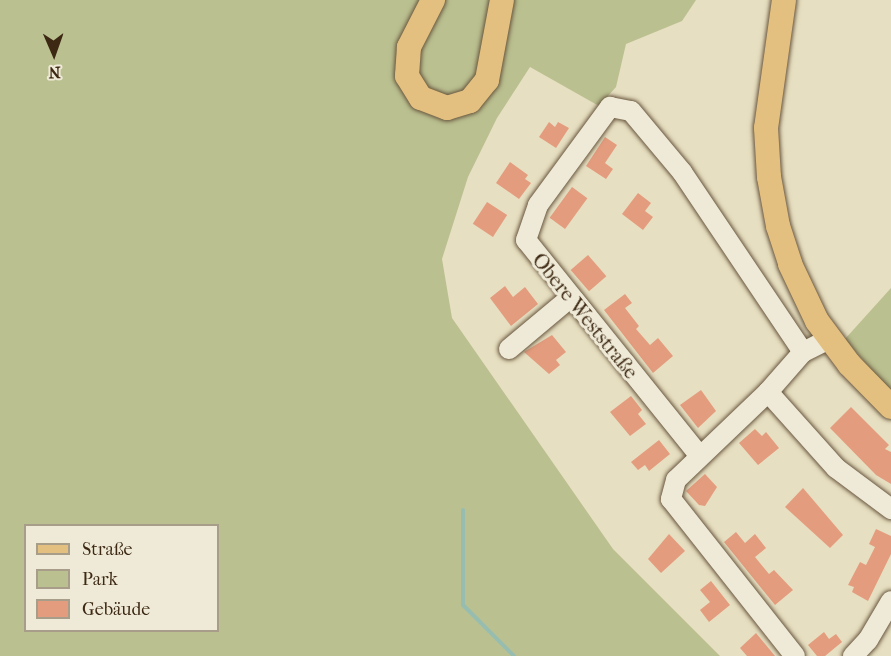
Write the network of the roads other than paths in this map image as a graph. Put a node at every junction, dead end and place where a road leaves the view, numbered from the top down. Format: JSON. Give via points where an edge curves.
{"nodes":[{"id":1,"x":433,"y":0,"type":"edge"},
{"id":2,"x":502,"y":0,"type":"edge"},
{"id":3,"x":784,"y":0,"type":"edge"},
{"id":4,"x":570,"y":298,"type":"junction"},
{"id":5,"x":829,"y":339,"type":"junction"},
{"id":6,"x":509,"y":349,"type":"dead end"},
{"id":7,"x":803,"y":352,"type":"junction"},
{"id":8,"x":768,"y":392,"type":"junction"},
{"id":9,"x":891,"y":407,"type":"edge"},
{"id":10,"x":699,"y":455,"type":"junction"},
{"id":11,"x":891,"y":509,"type":"edge"},
{"id":12,"x":891,"y":601,"type":"edge"},
{"id":13,"x":795,"y":656,"type":"edge"},
{"id":14,"x":853,"y":656,"type":"edge"}],
"edges":[{"from":1,"to":2,"type":"main road","via":[[409,47],[407,76],[421,98],[447,108],[470,101],[487,80]]},
{"from":3,"to":5,"type":"main road","via":[[768,99],[768,177],[790,264]]},
{"from":4,"to":6,"type":"street"},
{"from":4,"to":7,"type":"street","name":"Obere Weststraße","via":[[530,249],[526,230],[538,205],[594,127],[610,107],[620,106],[631,111],[682,172]]},
{"from":4,"to":10,"type":"street","name":"Obere Weststraße"},
{"from":5,"to":7,"type":"street"},
{"from":5,"to":9,"type":"main road"},
{"from":7,"to":8,"type":"street"},
{"from":8,"to":10,"type":"street"},
{"from":8,"to":11,"type":"street","via":[[836,468]]},
{"from":10,"to":13,"type":"street","via":[[676,480],[671,499]]},
{"from":12,"to":14,"type":"street","via":[[868,640]]}]}
